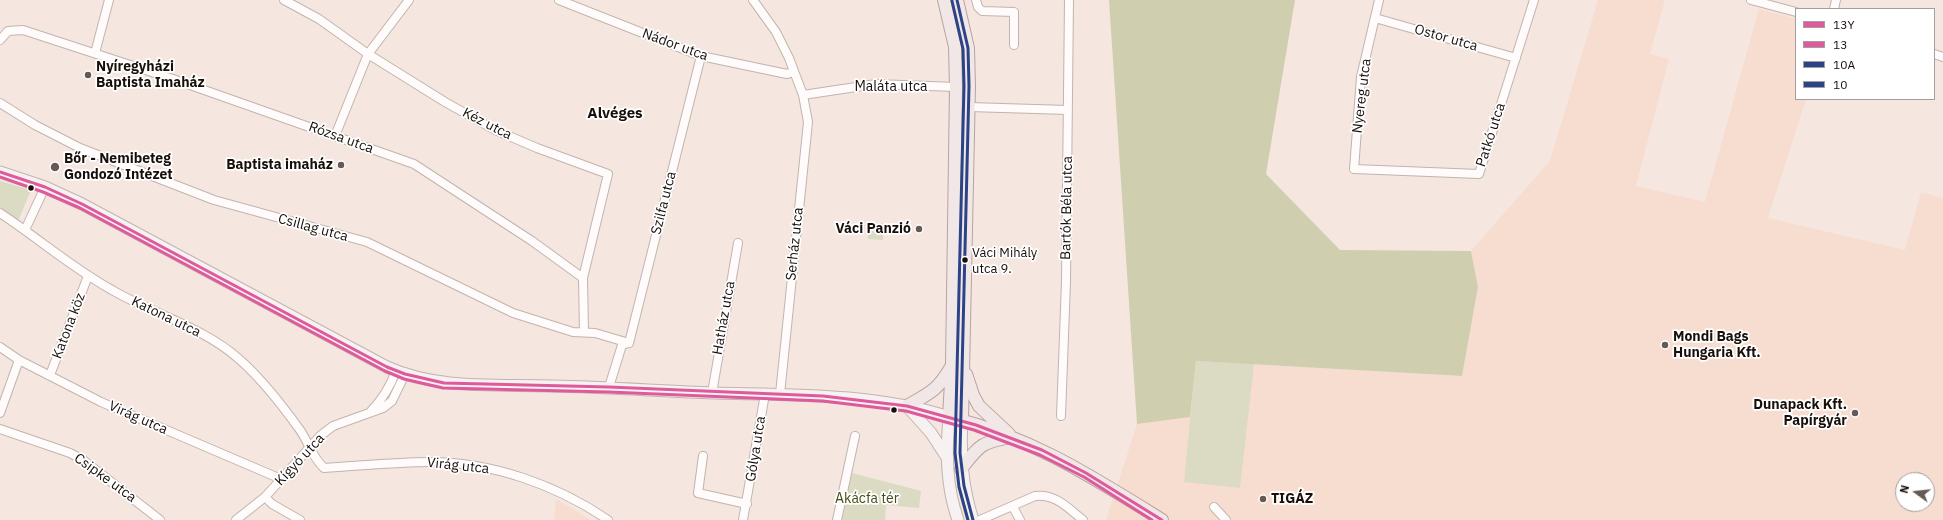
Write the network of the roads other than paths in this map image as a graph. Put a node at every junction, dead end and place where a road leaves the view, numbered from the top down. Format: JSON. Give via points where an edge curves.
{"nodes":[{"id":1,"x":109,"y":0,"type":"edge"},
{"id":2,"x":284,"y":0,"type":"edge"},
{"id":3,"x":409,"y":0,"type":"edge"},
{"id":4,"x":559,"y":0,"type":"edge"},
{"id":5,"x":753,"y":0,"type":"edge"},
{"id":6,"x":944,"y":0,"type":"edge"},
{"id":7,"x":956,"y":0,"type":"edge"},
{"id":8,"x":976,"y":0,"type":"edge"},
{"id":9,"x":1069,"y":0,"type":"edge"},
{"id":10,"x":1379,"y":0,"type":"edge"},
{"id":11,"x":1534,"y":0,"type":"edge"},
{"id":12,"x":1752,"y":0,"type":"edge"},
{"id":13,"x":1795,"y":12,"type":"edge"},
{"id":14,"x":1375,"y":18,"type":"junction"},
{"id":15,"x":0,"y":40,"type":"edge"},
{"id":16,"x":1014,"y":45,"type":"dead end"},
{"id":17,"x":95,"y":53,"type":"junction"},
{"id":18,"x":368,"y":54,"type":"junction"},
{"id":19,"x":701,"y":56,"type":"junction"},
{"id":20,"x":1516,"y":58,"type":"junction"},
{"id":21,"x":793,"y":72,"type":"junction"},
{"id":22,"x":956,"y":87,"type":"junction"},
{"id":23,"x":804,"y":95,"type":"junction"},
{"id":24,"x":0,"y":103,"type":"edge"},
{"id":25,"x":969,"y":107,"type":"junction"},
{"id":26,"x":1068,"y":110,"type":"junction"},
{"id":27,"x":335,"y":136,"type":"junction"},
{"id":28,"x":1354,"y":169,"type":"joint"},
{"id":29,"x":0,"y":172,"type":"edge"},
{"id":30,"x":45,"y":186,"type":"junction"},
{"id":31,"x":0,"y":213,"type":"edge"},
{"id":32,"x":25,"y":230,"type":"junction"},
{"id":33,"x":738,"y":242,"type":"dead end"},
{"id":34,"x":88,"y":276,"type":"junction"},
{"id":35,"x":583,"y":278,"type":"junction"},
{"id":36,"x":584,"y":332,"type":"junction"},
{"id":37,"x":626,"y":344,"type":"junction"},
{"id":38,"x":0,"y":346,"type":"edge"},
{"id":39,"x":19,"y":360,"type":"junction"},
{"id":40,"x":958,"y":366,"type":"junction"},
{"id":41,"x":401,"y":373,"type":"junction"},
{"id":42,"x":50,"y":375,"type":"junction"},
{"id":43,"x":612,"y":387,"type":"junction"},
{"id":44,"x":712,"y":393,"type":"junction"},
{"id":45,"x":765,"y":394,"type":"junction"},
{"id":46,"x":780,"y":394,"type":"junction"},
{"id":47,"x":907,"y":406,"type":"junction"},
{"id":48,"x":0,"y":413,"type":"edge"},
{"id":49,"x":1062,"y":416,"type":"dead end"},
{"id":50,"x":949,"y":417,"type":"junction"},
{"id":51,"x":962,"y":420,"type":"junction"},
{"id":52,"x":0,"y":429,"type":"edge"},
{"id":53,"x":855,"y":436,"type":"dead end"},
{"id":54,"x":1012,"y":437,"type":"junction"},
{"id":55,"x":309,"y":446,"type":"junction"},
{"id":56,"x":703,"y":456,"type":"dead end"},
{"id":57,"x":947,"y":456,"type":"junction"},
{"id":58,"x":961,"y":469,"type":"junction"},
{"id":59,"x":281,"y":479,"type":"junction"},
{"id":60,"x":265,"y":497,"type":"junction"},
{"id":61,"x":747,"y":504,"type":"junction"},
{"id":62,"x":1013,"y":507,"type":"junction"},
{"id":63,"x":1214,"y":507,"type":"dead end"},
{"id":64,"x":160,"y":520,"type":"edge"},
{"id":65,"x":236,"y":520,"type":"edge"},
{"id":66,"x":300,"y":520,"type":"edge"},
{"id":67,"x":608,"y":520,"type":"edge"},
{"id":68,"x":744,"y":520,"type":"edge"},
{"id":69,"x":837,"y":520,"type":"edge"},
{"id":70,"x":958,"y":520,"type":"edge"},
{"id":71,"x":973,"y":520,"type":"edge"},
{"id":72,"x":980,"y":520,"type":"edge"},
{"id":73,"x":1020,"y":520,"type":"edge"},
{"id":74,"x":1084,"y":520,"type":"edge"},
{"id":75,"x":1162,"y":520,"type":"edge"},
{"id":76,"x":1226,"y":520,"type":"edge"}],
"edges":[{"from":1,"to":17,"type":"street"},
{"from":2,"to":18,"type":"street","name":"Kéz utca","via":[[319,19]]},
{"from":3,"to":18,"type":"street"},
{"from":4,"to":19,"type":"street","name":"Nádor utca"},
{"from":5,"to":21,"type":"street","via":[[776,32]]},
{"from":6,"to":22,"type":"main road","via":[[955,47]]},
{"from":7,"to":25,"type":"main road","via":[[968,48]]},
{"from":8,"to":16,"type":"street","via":[[982,10],[1014,12]]},
{"from":9,"to":26,"type":"street","name":"Bartók Béla utca"},
{"from":10,"to":14,"type":"street","name":"Nyereg utca"},
{"from":11,"to":20,"type":"street","name":"Patkó utca"},
{"from":12,"to":13,"type":"street"},
{"from":14,"to":20,"type":"street","name":"Ostor utca"},
{"from":14,"to":28,"type":"street","name":"Nyereg utca","via":[[1361,77]]},
{"from":15,"to":17,"type":"street","name":"Rózsa utca","via":[[8,31],[23,30]]},
{"from":17,"to":27,"type":"street","name":"Rózsa utca"},
{"from":18,"to":27,"type":"street"},
{"from":18,"to":35,"type":"street","name":"Kéz utca","via":[[495,130],[608,174]]},
{"from":19,"to":21,"type":"street","name":"Nádor utca","via":[[787,74]]},
{"from":19,"to":37,"type":"street","name":"Szilfa utca"},
{"from":20,"to":28,"type":"street","name":"Patkó utca","via":[[1479,174]]},
{"from":21,"to":23,"type":"street"},
{"from":22,"to":23,"type":"street","name":"Maláta utca","via":[[876,84]]},
{"from":22,"to":40,"type":"main road"},
{"from":23,"to":46,"type":"street","name":"Serház utca","via":[[808,122]]},
{"from":24,"to":36,"type":"street","name":"Csillag utca","via":[[35,125],[88,151],[214,200],[367,242],[513,313],[574,332]]},
{"from":25,"to":26,"type":"street"},
{"from":25,"to":40,"type":"main road"},
{"from":26,"to":49,"type":"street","name":"Bartók Béla utca"},
{"from":27,"to":35,"type":"street","name":"Rózsa utca","via":[[414,164],[532,241]]},
{"from":29,"to":30,"type":"street"},
{"from":30,"to":32,"type":"street"},
{"from":30,"to":41,"type":"street"},
{"from":31,"to":32,"type":"street","name":"Katona utca"},
{"from":32,"to":34,"type":"street","name":"Katona utca"},
{"from":33,"to":44,"type":"street","name":"Hatház utca"},
{"from":34,"to":42,"type":"street","name":"Katona köz"},
{"from":34,"to":55,"type":"street","name":"Katona utca","via":[[114,292],[204,334],[238,357],[258,376],[301,431]]},
{"from":35,"to":36,"type":"street"},
{"from":36,"to":37,"type":"street","name":"Csillag utca","via":[[595,333]]},
{"from":37,"to":43,"type":"street","name":"Szilfa utca"},
{"from":38,"to":39,"type":"street","name":"Virág utca"},
{"from":39,"to":42,"type":"street","name":"Virág utca"},
{"from":39,"to":48,"type":"street"},
{"from":40,"to":47,"type":"main road","via":[[934,391]]},
{"from":40,"to":50,"type":"main road"},
{"from":40,"to":51,"type":"main road"},
{"from":40,"to":54,"type":"main road","via":[[979,406]]},
{"from":41,"to":43,"type":"street","via":[[444,383]]},
{"from":41,"to":55,"type":"street","name":"Kígyó utca","via":[[392,401],[383,408],[332,426]]},
{"from":42,"to":59,"type":"street","name":"Virág utca","via":[[102,402]]},
{"from":43,"to":44,"type":"street"},
{"from":44,"to":45,"type":"street"},
{"from":45,"to":46,"type":"street"},
{"from":45,"to":61,"type":"street","name":"Gólya utca"},
{"from":46,"to":47,"type":"street"},
{"from":47,"to":50,"type":"street"},
{"from":47,"to":57,"type":"street"},
{"from":50,"to":51,"type":"main road"},
{"from":50,"to":57,"type":"street"},
{"from":51,"to":54,"type":"main road"},
{"from":51,"to":58,"type":"street"},
{"from":52,"to":64,"type":"street","name":"Csipke utca","via":[[70,453],[83,460]]},
{"from":53,"to":69,"type":"street"},
{"from":54,"to":58,"type":"main road","via":[[988,441],[975,451]]},
{"from":54,"to":75,"type":"main road","via":[[1086,473]]},
{"from":55,"to":59,"type":"street","name":"Kígyó utca"},
{"from":55,"to":67,"type":"street","name":"Virág utca","via":[[313,456],[324,468],[431,462],[475,466],[513,474],[558,492]]},
{"from":56,"to":61,"type":"street","via":[[698,493]]},
{"from":57,"to":70,"type":"street","via":[[950,489]]},
{"from":58,"to":71,"type":"street"},
{"from":59,"to":60,"type":"street","name":"Kígyó utca"},
{"from":60,"to":65,"type":"street","name":"Kígyó utca"},
{"from":60,"to":66,"type":"street","via":[[272,504]]},
{"from":61,"to":68,"type":"street","name":"Gólya utca"},
{"from":62,"to":72,"type":"street"},
{"from":62,"to":73,"type":"street"},
{"from":62,"to":74,"type":"street","via":[[1035,496],[1045,495],[1057,500]]},
{"from":63,"to":76,"type":"street"}]}
